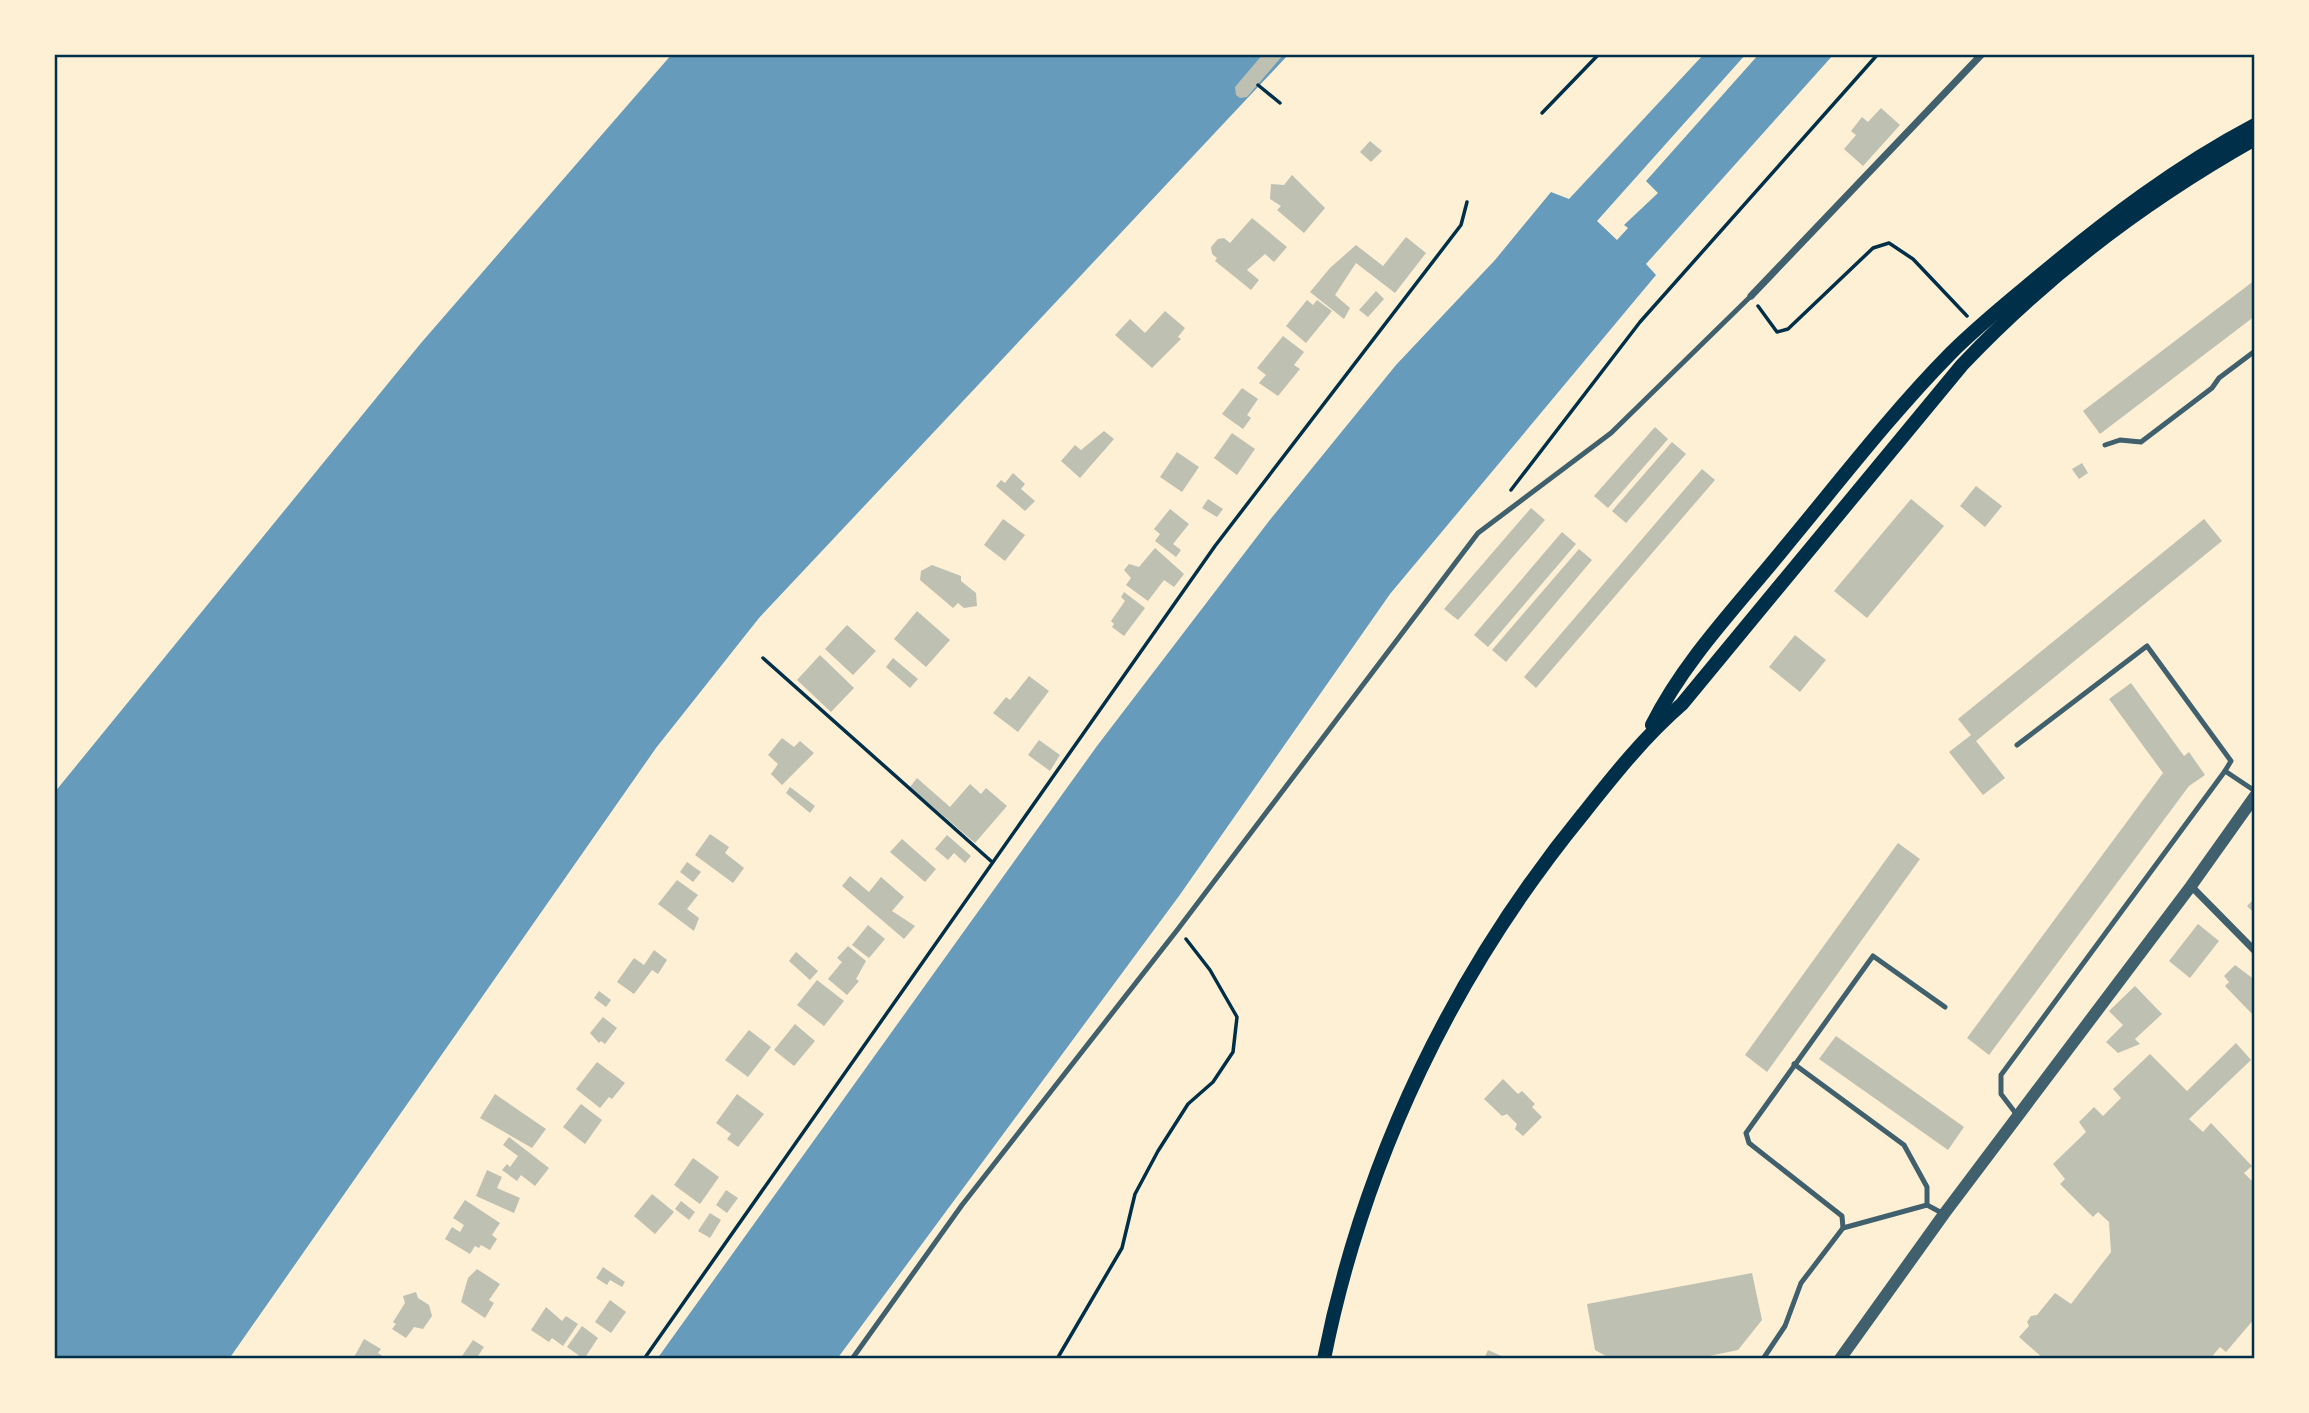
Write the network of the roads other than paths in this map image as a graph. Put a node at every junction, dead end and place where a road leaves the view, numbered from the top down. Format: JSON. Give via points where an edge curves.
{"nodes":[{"id":1,"x":1982,"y":54,"type":"edge"},
{"id":2,"x":2255,"y":125,"type":"edge"},
{"id":3,"x":2255,"y":139,"type":"edge"},
{"id":4,"x":1751,"y":296,"type":"joint"},
{"id":5,"x":2255,"y":351,"type":"edge"},
{"id":6,"x":2105,"y":445,"type":"dead end"},
{"id":7,"x":1649,"y":733,"type":"junction"},
{"id":8,"x":2017,"y":745,"type":"dead end"},
{"id":9,"x":2225,"y":771,"type":"junction"},
{"id":10,"x":2255,"y":794,"type":"edge"},
{"id":11,"x":2191,"y":887,"type":"junction"},
{"id":12,"x":2255,"y":951,"type":"edge"},
{"id":13,"x":1945,"y":1007,"type":"dead end"},
{"id":14,"x":1794,"y":1064,"type":"junction"},
{"id":15,"x":2018,"y":1115,"type":"junction"},
{"id":16,"x":1927,"y":1205,"type":"junction"},
{"id":17,"x":1944,"y":1214,"type":"junction"},
{"id":18,"x":1843,"y":1228,"type":"junction"},
{"id":19,"x":852,"y":1359,"type":"edge"},
{"id":20,"x":1324,"y":1359,"type":"edge"},
{"id":21,"x":1763,"y":1359,"type":"edge"},
{"id":22,"x":1840,"y":1359,"type":"edge"}],
"edges":[{"from":1,"to":4,"type":"street"},
{"from":2,"to":7,"type":"main road","via":[[2209,149],[2131,204],[1980,326],[1933,372],[1711,637],[1668,695]]},
{"from":3,"to":7,"type":"main road","via":[[2139,211],[2075,260],[1990,336],[1682,704]]},
{"from":4,"to":19,"type":"lane","via":[[1611,433],[1478,533],[962,1205]]},
{"from":5,"to":6,"type":"lane","via":[[2141,442],[2120,440]]},
{"from":7,"to":20,"type":"main road","via":[[1545,860],[1433,1042],[1399,1113],[1364,1207]]},
{"from":8,"to":9,"type":"lane","via":[[2147,646],[2231,761]]},
{"from":9,"to":10,"type":"lane"},
{"from":9,"to":15,"type":"lane","via":[[2001,1074],[2001,1094]]},
{"from":10,"to":11,"type":"street"},
{"from":11,"to":12,"type":"street"},
{"from":11,"to":15,"type":"street"},
{"from":13,"to":14,"type":"lane","via":[[1873,956]]},
{"from":14,"to":16,"type":"lane","via":[[1904,1145],[1927,1187]]},
{"from":14,"to":18,"type":"lane","via":[[1746,1133],[1748,1143],[1842,1216]]},
{"from":15,"to":17,"type":"street"},
{"from":16,"to":17,"type":"lane"},
{"from":16,"to":18,"type":"lane"},
{"from":17,"to":22,"type":"street"},
{"from":18,"to":21,"type":"lane","via":[[1801,1283],[1785,1326]]}]}
